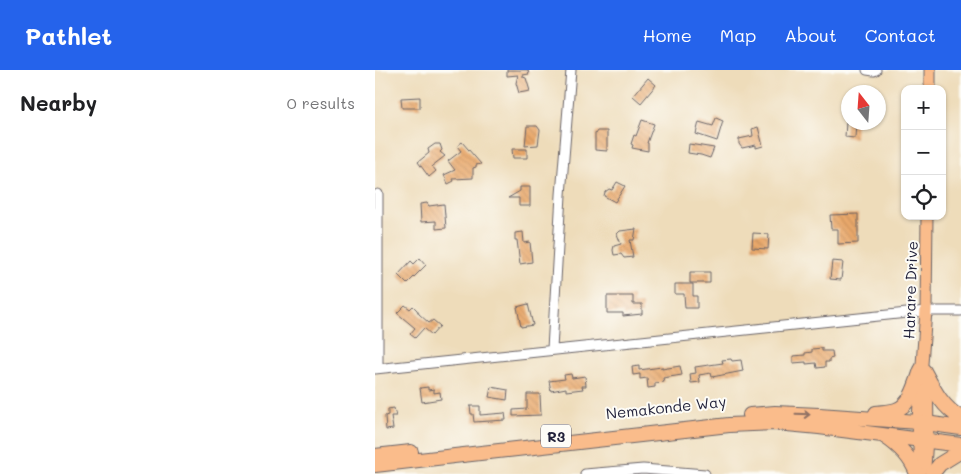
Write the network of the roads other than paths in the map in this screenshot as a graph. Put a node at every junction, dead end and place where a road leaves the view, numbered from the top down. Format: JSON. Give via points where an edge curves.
{"nodes":[{"id":1,"x":571,"y":70,"type":"edge"},
{"id":2,"x":867,"y":70,"type":"edge"},
{"id":3,"x":876,"y":70,"type":"edge"},
{"id":4,"x":930,"y":70,"type":"edge"},
{"id":5,"x":929,"y":85,"type":"edge"},
{"id":6,"x":378,"y":194,"type":"dead end"},
{"id":7,"x":927,"y":220,"type":"edge"},
{"id":8,"x":926,"y":311,"type":"junction"},
{"id":9,"x":961,"y":311,"type":"edge"},
{"id":10,"x":553,"y":349,"type":"junction"},
{"id":11,"x":377,"y":368,"type":"edge"},
{"id":12,"x":922,"y":368,"type":"junction"},
{"id":13,"x":853,"y":417,"type":"junction"},
{"id":14,"x":961,"y":418,"type":"edge"},
{"id":15,"x":922,"y":422,"type":"junction"},
{"id":16,"x":961,"y":428,"type":"edge"},
{"id":17,"x":881,"y":434,"type":"junction"},
{"id":18,"x":923,"y":440,"type":"junction"},
{"id":19,"x":961,"y":445,"type":"edge"},
{"id":20,"x":961,"y":451,"type":"edge"},
{"id":21,"x":375,"y":456,"type":"edge"},
{"id":22,"x":375,"y":465,"type":"edge"},
{"id":23,"x":585,"y":474,"type":"edge"},
{"id":24,"x":705,"y":474,"type":"edge"},
{"id":25,"x":918,"y":474,"type":"edge"},
{"id":26,"x":925,"y":474,"type":"edge"},
{"id":27,"x":932,"y":474,"type":"edge"}],
"edges":[{"from":1,"to":10,"type":"street"},
{"from":2,"to":3,"type":"street"},
{"from":4,"to":5,"type":"main road"},
{"from":6,"to":11,"type":"street"},
{"from":7,"to":8,"type":"main road","name":"Harare Drive"},
{"from":8,"to":9,"type":"street"},
{"from":8,"to":10,"type":"street"},
{"from":8,"to":12,"type":"main road","name":"Harare Drive"},
{"from":10,"to":11,"type":"street"},
{"from":12,"to":13,"type":"highway","via":[[912,393],[897,410]]},
{"from":12,"to":14,"type":"highway","via":[[940,400]]},
{"from":12,"to":15,"type":"main road","name":"Harare Drive","via":[[927,390]]},
{"from":13,"to":15,"type":"highway","name":"Nemakonde Way","number":"R3"},
{"from":21,"to":13,"type":"highway","name":"Nemakonde Way","number":"R3","one_way":true,"via":[[736,416]]},
{"from":15,"to":16,"type":"highway","name":"Nemakonde Way","number":"R3"},
{"from":15,"to":18,"type":"main road","name":"Harare Drive"},
{"from":17,"to":18,"type":"highway","name":"Nemakonde Way","number":"R3"},
{"from":17,"to":22,"type":"highway","name":"Nemakonde Way","number":"R3","via":[[776,423],[737,425]]},
{"from":17,"to":25,"type":"highway","via":[[907,455]]},
{"from":18,"to":19,"type":"highway","name":"Nemakonde Way","number":"R3"},
{"from":18,"to":25,"type":"main road","name":"Harare Drive"},
{"from":18,"to":26,"type":"main road","name":"Harare Drive"},
{"from":20,"to":27,"type":"highway","via":[[940,464]]},
{"from":23,"to":24,"type":"street","via":[[643,469]]}]}
